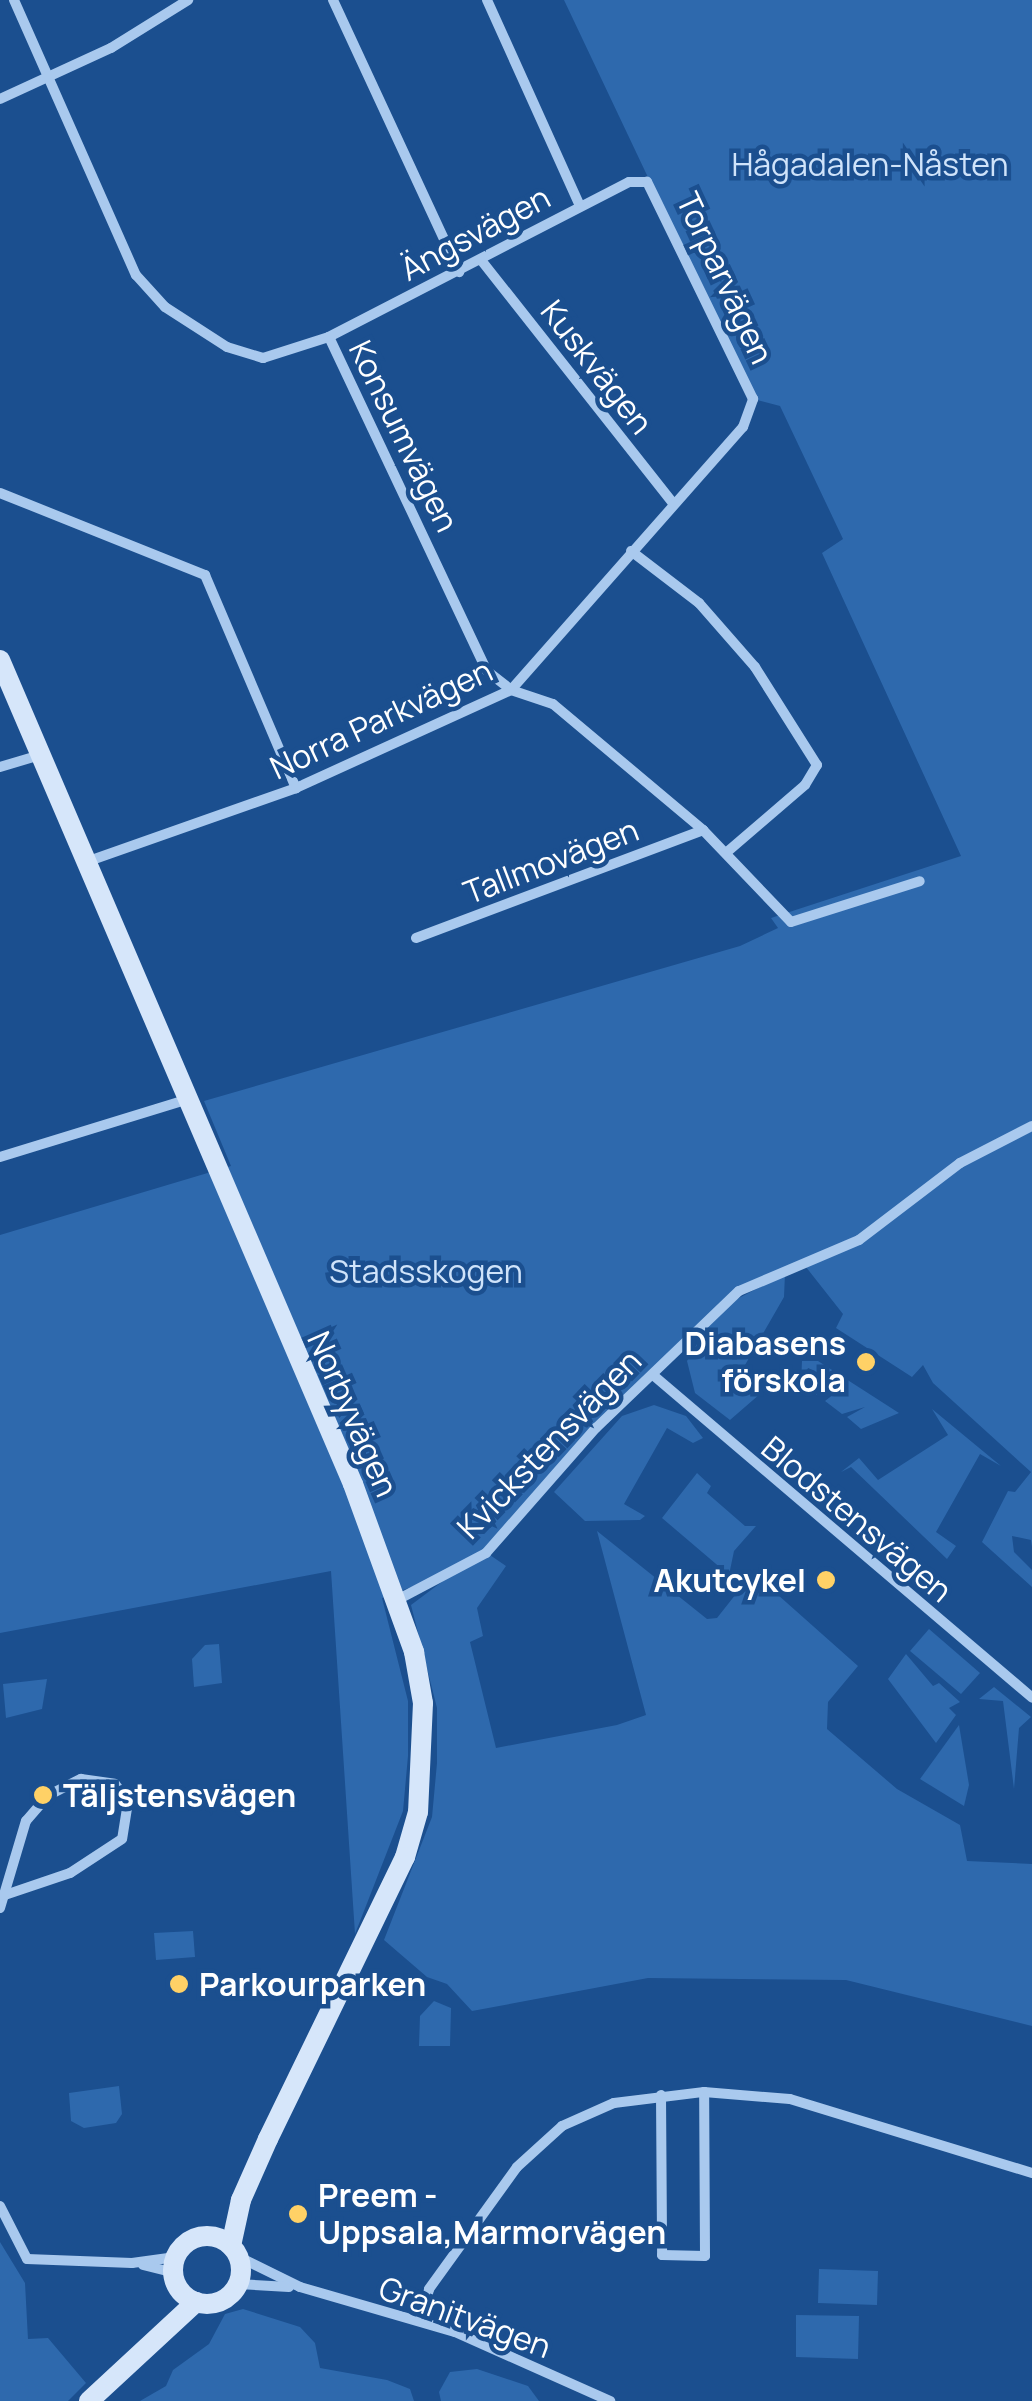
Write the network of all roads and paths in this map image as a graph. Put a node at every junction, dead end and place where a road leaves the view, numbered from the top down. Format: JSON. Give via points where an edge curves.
{"nodes":[{"id":1,"x":14,"y":0,"type":"edge"},
{"id":2,"x":188,"y":0,"type":"edge"},
{"id":3,"x":334,"y":0,"type":"edge"},
{"id":4,"x":487,"y":0,"type":"edge"},
{"id":5,"x":49,"y":77,"type":"junction"},
{"id":6,"x":0,"y":99,"type":"edge"},
{"id":7,"x":647,"y":182,"type":"joint"},
{"id":8,"x":580,"y":206,"type":"junction"},
{"id":9,"x":480,"y":260,"type":"junction"},
{"id":10,"x":460,"y":272,"type":"junction"},
{"id":11,"x":328,"y":338,"type":"junction"},
{"id":12,"x":753,"y":398,"type":"joint"},
{"id":13,"x":0,"y":494,"type":"edge"},
{"id":14,"x":674,"y":504,"type":"junction"},
{"id":15,"x":631,"y":551,"type":"junction"},
{"id":16,"x":0,"y":660,"type":"edge"},
{"id":17,"x":510,"y":690,"type":"junction"},
{"id":18,"x":40,"y":754,"type":"junction"},
{"id":19,"x":0,"y":766,"type":"edge"},
{"id":20,"x":296,"y":788,"type":"junction"},
{"id":21,"x":703,"y":830,"type":"junction"},
{"id":22,"x":726,"y":853,"type":"junction"},
{"id":23,"x":85,"y":862,"type":"junction"},
{"id":24,"x":920,"y":881,"type":"dead end"},
{"id":25,"x":416,"y":938,"type":"dead end"},
{"id":26,"x":185,"y":1100,"type":"junction"},
{"id":27,"x":1032,"y":1126,"type":"edge"},
{"id":28,"x":0,"y":1157,"type":"edge"},
{"id":29,"x":652,"y":1375,"type":"junction"},
{"id":30,"x":397,"y":1600,"type":"junction"},
{"id":31,"x":1032,"y":1698,"type":"edge"},
{"id":32,"x":6,"y":1895,"type":"junction"},
{"id":33,"x":0,"y":1908,"type":"edge"},
{"id":34,"x":704,"y":2092,"type":"junction"},
{"id":35,"x":660,"y":2095,"type":"junction"},
{"id":36,"x":1032,"y":2174,"type":"edge"},
{"id":37,"x":0,"y":2206,"type":"edge"},
{"id":38,"x":227,"y":2246,"type":"junction"},
{"id":39,"x":182,"y":2280,"type":"junction"},
{"id":40,"x":238,"y":2284,"type":"junction"},
{"id":41,"x":300,"y":2287,"type":"junction"},
{"id":42,"x":420,"y":2321,"type":"junction"},
{"id":43,"x":88,"y":2401,"type":"edge"},
{"id":44,"x":610,"y":2401,"type":"edge"}],
"edges":[{"from":1,"to":5,"type":"street","name":"Konsumvägen"},
{"from":2,"to":5,"type":"street"},
{"from":3,"to":10,"type":"street"},
{"from":4,"to":8,"type":"street"},
{"from":5,"to":6,"type":"street"},
{"from":5,"to":11,"type":"street","name":"Konsumvägen","via":[[136,274],[165,307],[227,347],[263,358]]},
{"from":7,"to":8,"type":"street","name":"Ängsvägen","via":[[629,182]]},
{"from":7,"to":12,"type":"street","name":"Torparvägen"},
{"from":8,"to":9,"type":"street","name":"Ängsvägen"},
{"from":9,"to":10,"type":"street","name":"Ängsvägen"},
{"from":9,"to":14,"type":"street","name":"Kuskvägen"},
{"from":10,"to":11,"type":"street","name":"Ängsvägen"},
{"from":11,"to":17,"type":"street","name":"Konsumvägen","via":[[487,670]]},
{"from":12,"to":14,"type":"street","name":"Norra Parkvägen","via":[[743,427]]},
{"from":13,"to":20,"type":"street","via":[[206,575]]},
{"from":14,"to":15,"type":"street","name":"Norra Parkvägen"},
{"from":15,"to":17,"type":"street","name":"Norra Parkvägen"},
{"from":15,"to":22,"type":"street","via":[[698,603],[755,667],[818,764],[805,786]]},
{"from":16,"to":18,"type":"street","name":"Norbyvägen"},
{"from":17,"to":20,"type":"street","name":"Norra Parkvägen"},
{"from":17,"to":21,"type":"street","via":[[553,704]]},
{"from":18,"to":19,"type":"street"},
{"from":18,"to":23,"type":"street","name":"Norbyvägen"},
{"from":20,"to":23,"type":"street","name":"Norra Parkvägen"},
{"from":21,"to":22,"type":"street"},
{"from":21,"to":25,"type":"street","name":"Tallmovägen"},
{"from":22,"to":24,"type":"street","via":[[791,922]]},
{"from":23,"to":26,"type":"street","name":"Norbyvägen"},
{"from":26,"to":28,"type":"street"},
{"from":26,"to":30,"type":"street","name":"Norbyvägen"},
{"from":27,"to":29,"type":"street","name":"Kvickstensvägen","via":[[960,1163],[859,1240],[739,1290]]},
{"from":29,"to":30,"type":"street","name":"Kvickstensvägen","via":[[486,1552]]},
{"from":29,"to":31,"type":"street","name":"Blodstensvägen"},
{"from":30,"to":38,"type":"street","name":"Norbyvägen","via":[[424,1703],[418,1812],[370,1936],[240,2200]]},
{"from":32,"to":32,"type":"street","via":[[70,1873],[122,1838],[128,1802],[114,1784],[81,1779],[49,1795],[26,1821],[6,1870]]},
{"from":32,"to":33,"type":"street"},
{"from":34,"to":35,"type":"street"},
{"from":34,"to":35,"type":"street","via":[[705,2256],[662,2256]]},
{"from":34,"to":36,"type":"street","via":[[828,2106]]},
{"from":35,"to":42,"type":"street","via":[[586,2114],[537,2146],[429,2289]]},
{"from":37,"to":39,"type":"street","via":[[27,2259],[132,2264]]},
{"from":38,"to":39,"type":"street","via":[[188,2242]]},
{"from":38,"to":40,"type":"street"},
{"from":38,"to":41,"type":"street","name":"Granitvägen"},
{"from":39,"to":40,"type":"street","via":[[223,2301]]},
{"from":39,"to":43,"type":"street","via":[[154,2336]]},
{"from":40,"to":41,"type":"street","name":"Granitvägen"},
{"from":41,"to":42,"type":"street","name":"Granitvägen"},
{"from":42,"to":44,"type":"street","name":"Granitvägen"}]}
